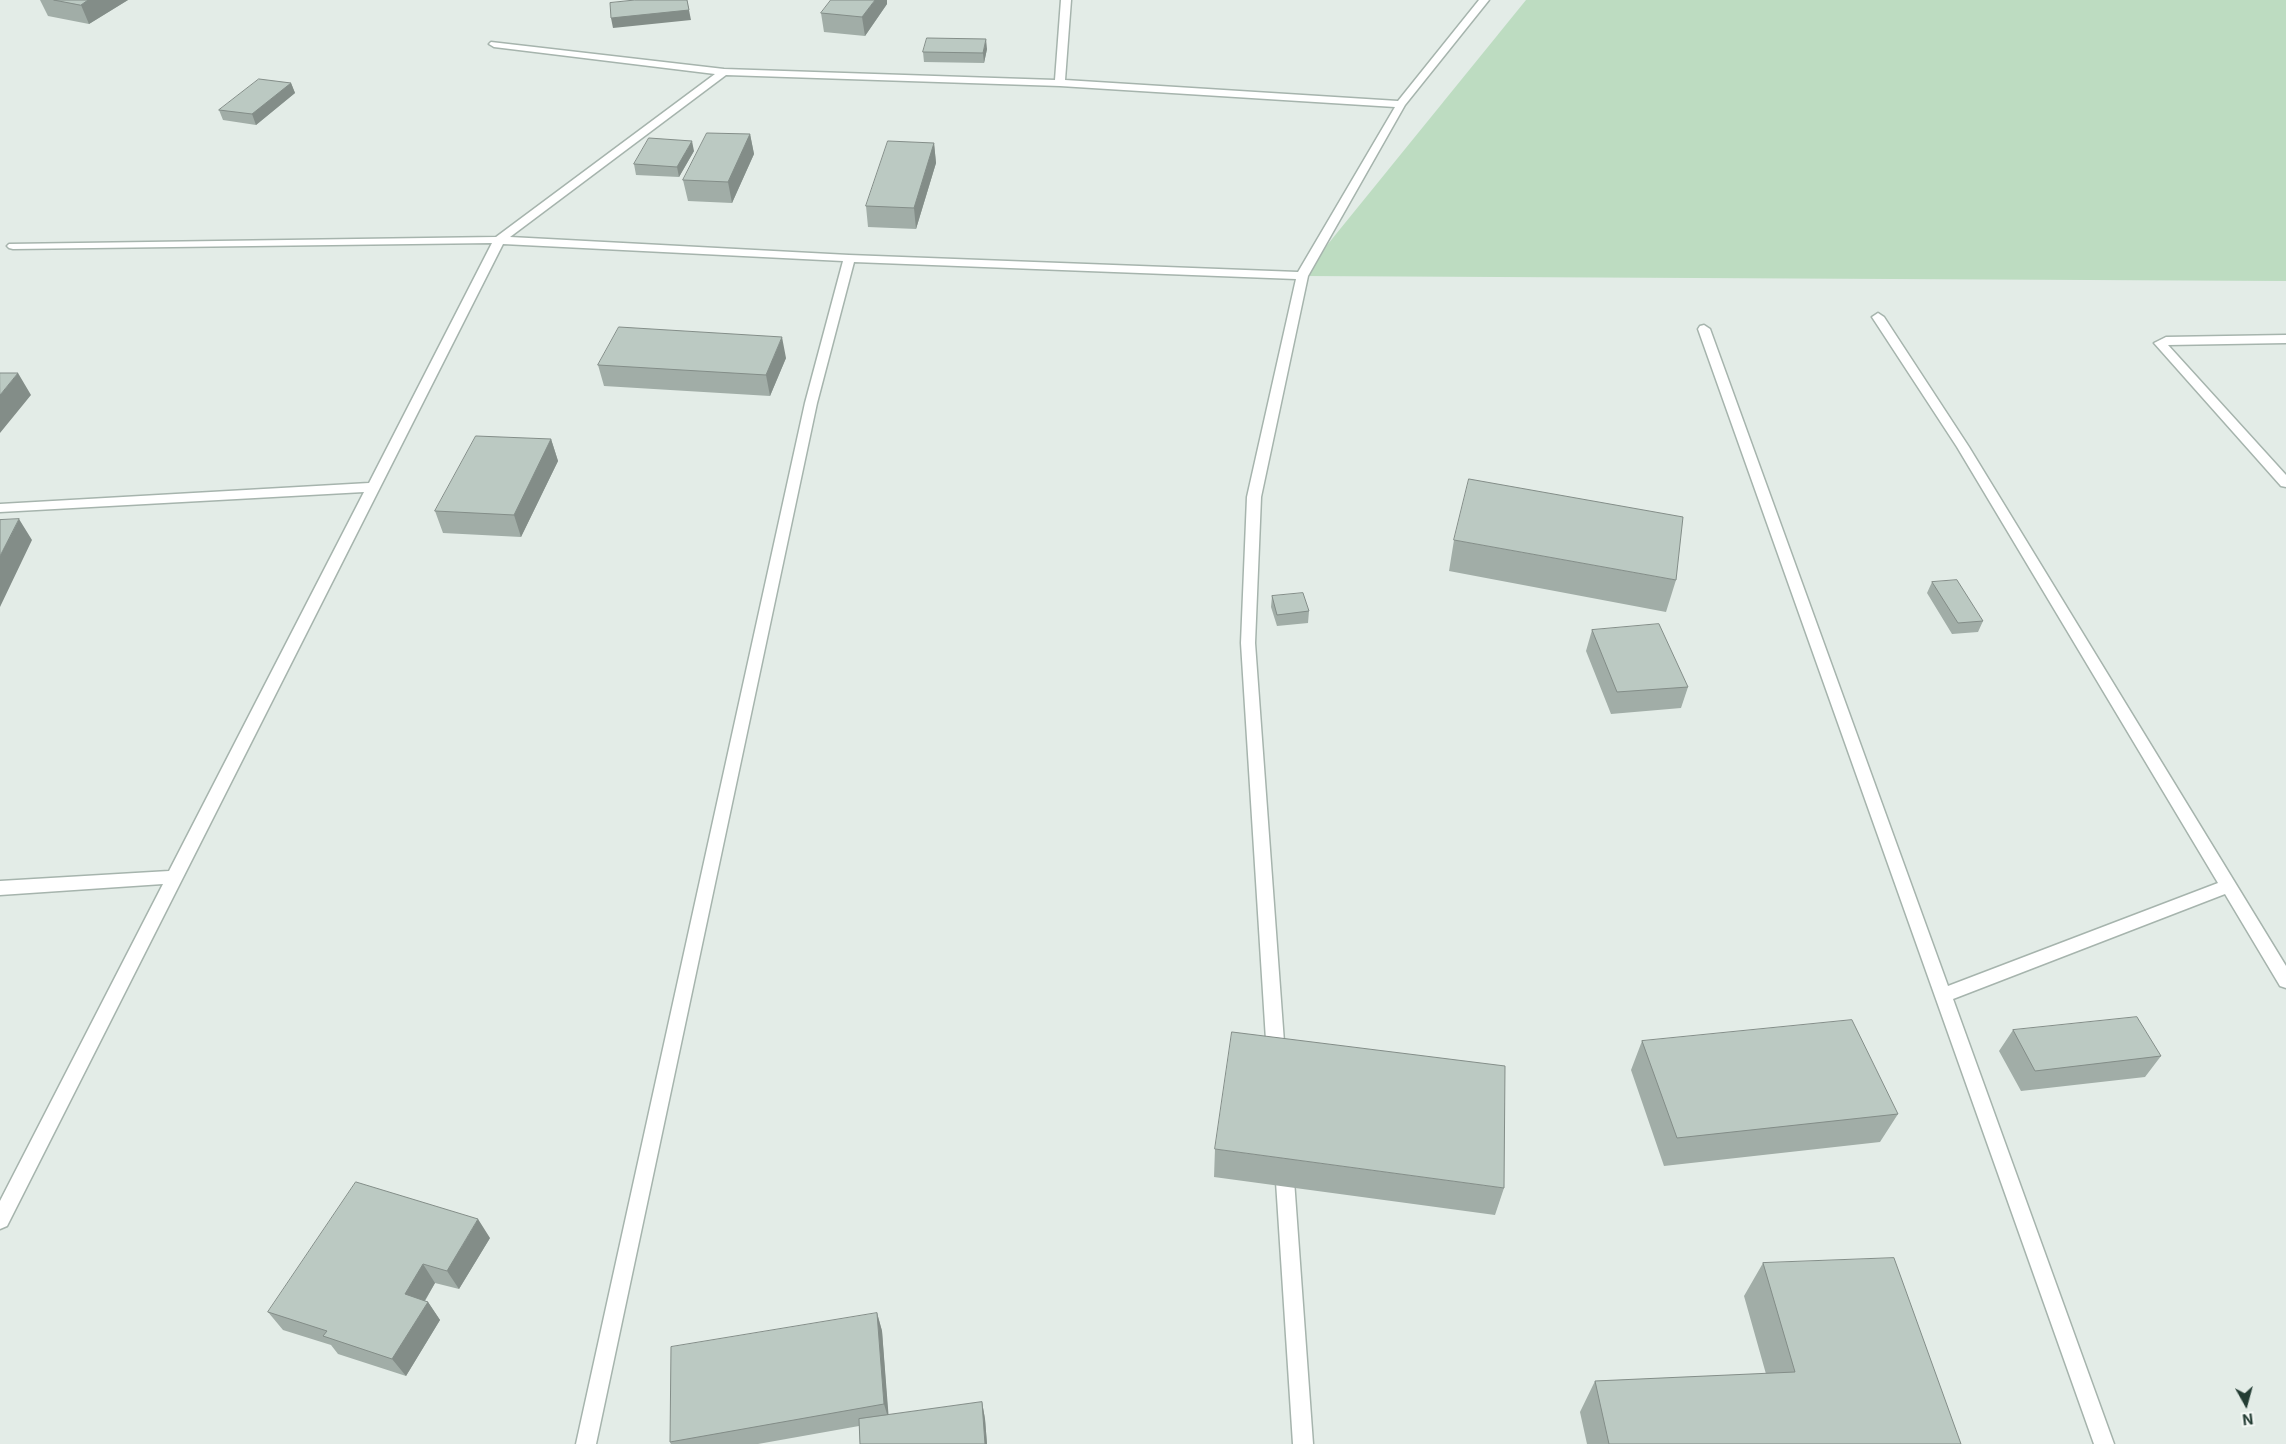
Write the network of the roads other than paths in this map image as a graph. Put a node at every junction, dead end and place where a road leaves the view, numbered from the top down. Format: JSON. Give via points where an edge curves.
{"nodes":[{"id":1,"x":1066,"y":0,"type":"edge"},
{"id":2,"x":1484,"y":0,"type":"edge"},
{"id":3,"x":494,"y":44,"type":"dead end"},
{"id":4,"x":724,"y":72,"type":"junction"},
{"id":5,"x":1060,"y":83,"type":"junction"},
{"id":6,"x":1400,"y":104,"type":"junction"},
{"id":7,"x":499,"y":240,"type":"junction"},
{"id":8,"x":13,"y":246,"type":"dead end"},
{"id":9,"x":849,"y":258,"type":"junction"},
{"id":10,"x":1302,"y":276,"type":"junction"},
{"id":11,"x":1878,"y":317,"type":"dead end"},
{"id":12,"x":1704,"y":329,"type":"dead end"},
{"id":13,"x":2286,"y":339,"type":"edge"},
{"id":14,"x":2286,"y":483,"type":"edge"},
{"id":15,"x":374,"y":487,"type":"junction"},
{"id":16,"x":0,"y":508,"type":"edge"},
{"id":17,"x":175,"y":877,"type":"junction"},
{"id":18,"x":2228,"y":886,"type":"junction"},
{"id":19,"x":0,"y":888,"type":"edge"},
{"id":20,"x":2286,"y":981,"type":"edge"},
{"id":21,"x":1943,"y":995,"type":"junction"},
{"id":22,"x":1277,"y":1068,"type":"edge"},
{"id":23,"x":1282,"y":1147,"type":"edge"},
{"id":24,"x":0,"y":1220,"type":"edge"},
{"id":25,"x":586,"y":1444,"type":"edge"},
{"id":26,"x":1303,"y":1444,"type":"edge"},
{"id":27,"x":2104,"y":1444,"type":"edge"}],
"edges":[{"from":1,"to":5,"type":"street"},
{"from":2,"to":6,"type":"street"},
{"from":3,"to":4,"type":"street"},
{"from":4,"to":5,"type":"street"},
{"from":4,"to":7,"type":"street"},
{"from":5,"to":6,"type":"street"},
{"from":6,"to":10,"type":"street"},
{"from":7,"to":8,"type":"street"},
{"from":7,"to":9,"type":"street"},
{"from":7,"to":15,"type":"street"},
{"from":9,"to":10,"type":"street"},
{"from":9,"to":25,"type":"street","via":[[811,403]]},
{"from":10,"to":22,"type":"street","via":[[1254,498],[1248,643]]},
{"from":11,"to":18,"type":"street","via":[[1963,447]]},
{"from":12,"to":21,"type":"street"},
{"from":13,"to":14,"type":"street","via":[[2160,343]]},
{"from":15,"to":16,"type":"street"},
{"from":15,"to":17,"type":"street"},
{"from":17,"to":19,"type":"street"},
{"from":17,"to":24,"type":"street"},
{"from":18,"to":20,"type":"street"},
{"from":18,"to":21,"type":"street"},
{"from":21,"to":27,"type":"street"},
{"from":23,"to":26,"type":"street"}]}
